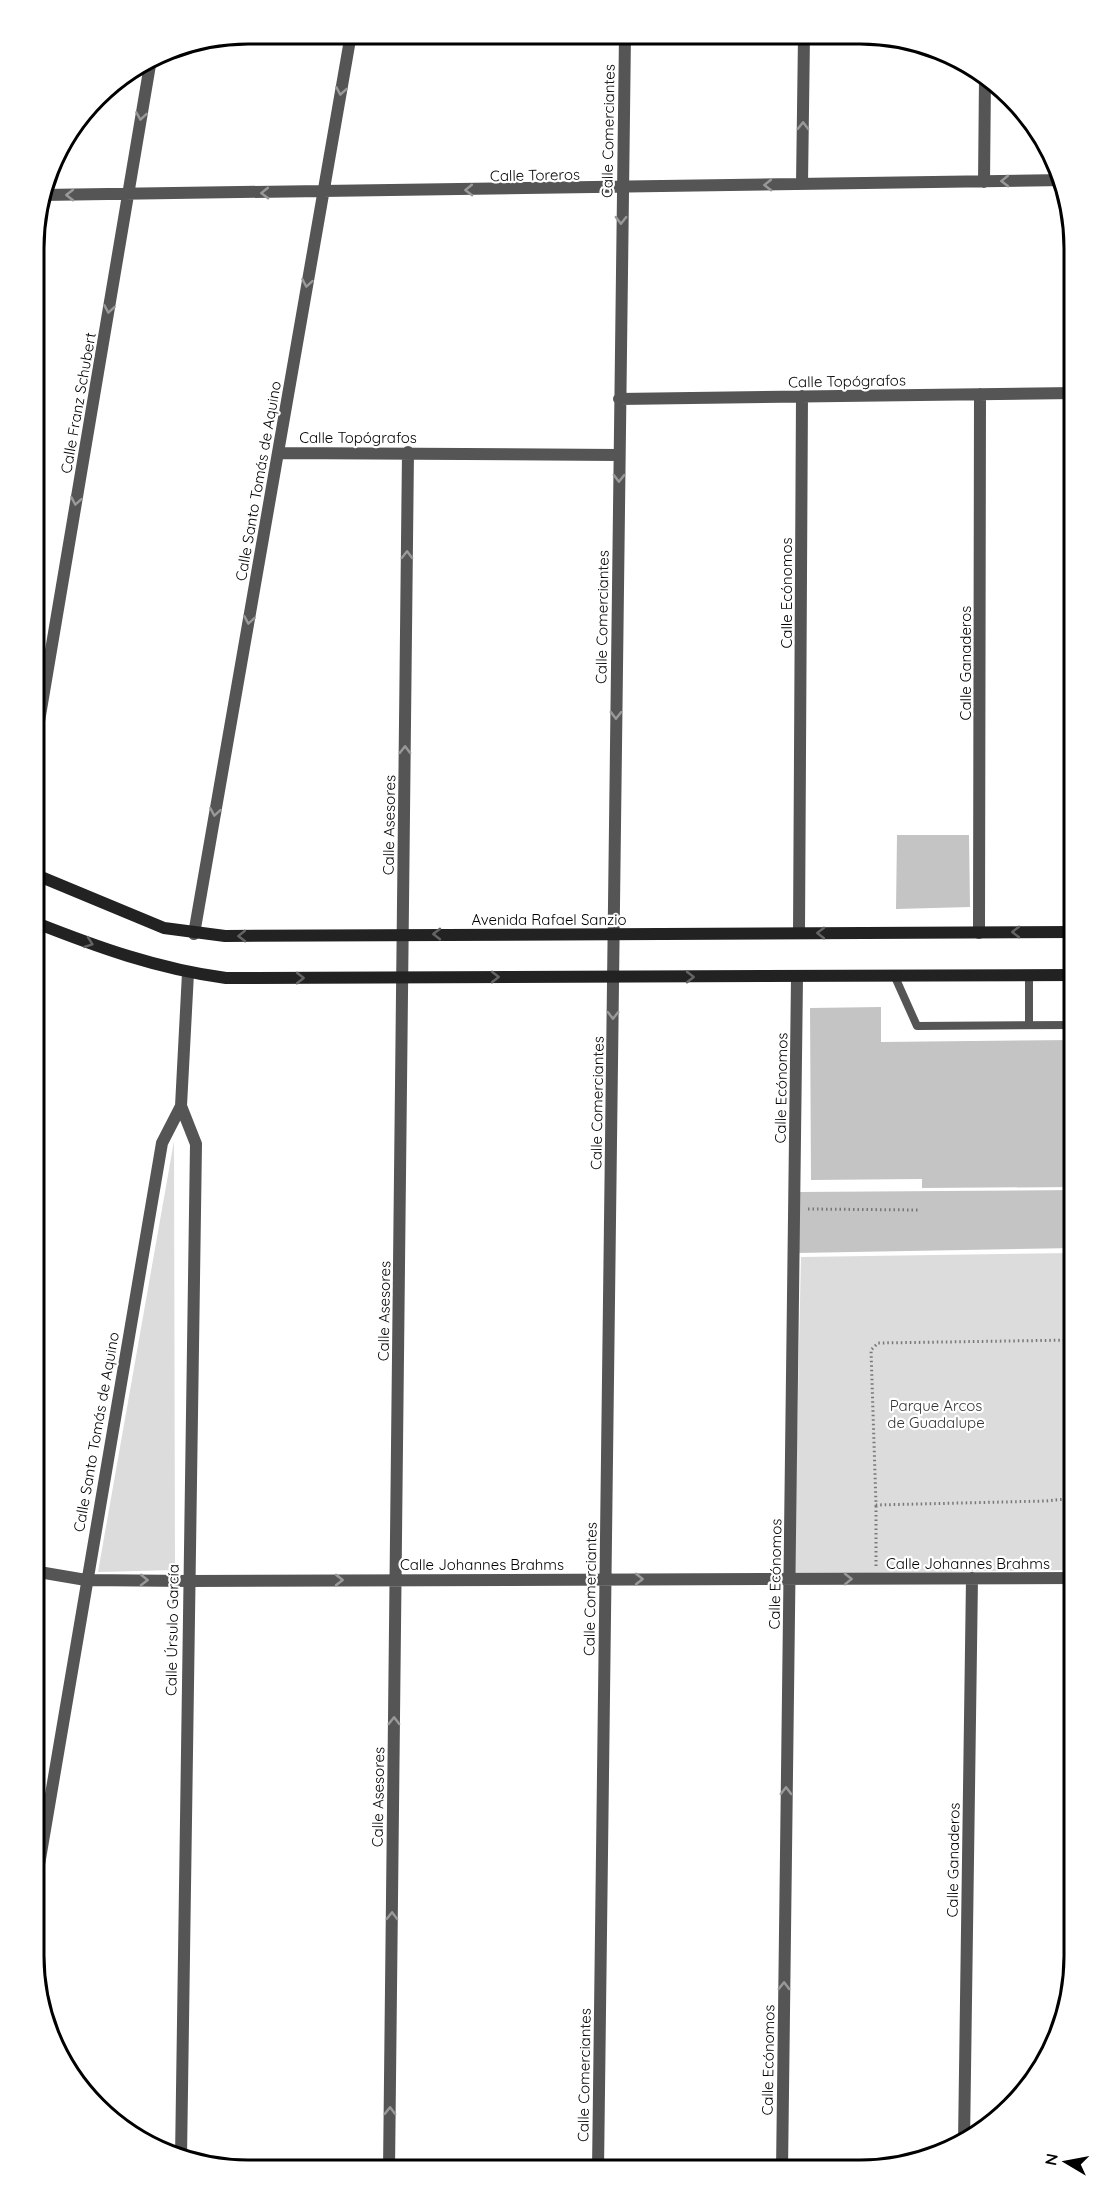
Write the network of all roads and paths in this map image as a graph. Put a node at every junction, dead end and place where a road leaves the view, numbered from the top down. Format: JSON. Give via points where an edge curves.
{"nodes":[{"id":1,"x":349,"y":44,"type":"edge"},
{"id":2,"x":625,"y":44,"type":"edge"},
{"id":3,"x":804,"y":44,"type":"edge"},
{"id":4,"x":149,"y":69,"type":"edge"},
{"id":5,"x":986,"y":87,"type":"edge"},
{"id":6,"x":1053,"y":180,"type":"edge"},
{"id":7,"x":984,"y":182,"type":"junction"},
{"id":8,"x":802,"y":184,"type":"junction"},
{"id":9,"x":622,"y":188,"type":"junction"},
{"id":10,"x":323,"y":192,"type":"junction"},
{"id":11,"x":50,"y":195,"type":"edge"},
{"id":12,"x":128,"y":195,"type":"junction"},
{"id":13,"x":1064,"y":393,"type":"edge"},
{"id":14,"x":980,"y":394,"type":"junction"},
{"id":15,"x":802,"y":396,"type":"junction"},
{"id":16,"x":620,"y":399,"type":"junction"},
{"id":17,"x":408,"y":452,"type":"junction"},
{"id":18,"x":278,"y":453,"type":"junction"},
{"id":19,"x":619,"y":454,"type":"junction"},
{"id":20,"x":44,"y":692,"type":"edge"},
{"id":21,"x":44,"y":878,"type":"edge"},
{"id":22,"x":44,"y":926,"type":"edge"},
{"id":23,"x":1064,"y":932,"type":"edge"},
{"id":24,"x":799,"y":933,"type":"junction"},
{"id":25,"x":979,"y":933,"type":"junction"},
{"id":26,"x":194,"y":934,"type":"junction"},
{"id":27,"x":403,"y":934,"type":"junction"},
{"id":28,"x":614,"y":934,"type":"junction"},
{"id":29,"x":188,"y":973,"type":"junction"},
{"id":30,"x":1029,"y":975,"type":"junction"},
{"id":31,"x":1064,"y":975,"type":"edge"},
{"id":32,"x":614,"y":976,"type":"junction"},
{"id":33,"x":402,"y":977,"type":"junction"},
{"id":34,"x":895,"y":977,"type":"junction"},
{"id":35,"x":798,"y":978,"type":"junction"},
{"id":36,"x":1029,"y":1025,"type":"junction"},
{"id":37,"x":1064,"y":1025,"type":"edge"},
{"id":38,"x":181,"y":1106,"type":"junction"},
{"id":39,"x":795,"y":1209,"type":"junction"},
{"id":40,"x":918,"y":1210,"type":"dead end"},
{"id":41,"x":1064,"y":1340,"type":"edge"},
{"id":42,"x":1064,"y":1499,"type":"edge"},
{"id":43,"x":876,"y":1504,"type":"junction"},
{"id":44,"x":44,"y":1573,"type":"edge"},
{"id":45,"x":972,"y":1578,"type":"junction"},
{"id":46,"x":1064,"y":1578,"type":"edge"},
{"id":47,"x":396,"y":1579,"type":"junction"},
{"id":48,"x":604,"y":1579,"type":"junction"},
{"id":49,"x":875,"y":1579,"type":"junction"},
{"id":50,"x":86,"y":1580,"type":"junction"},
{"id":51,"x":789,"y":1580,"type":"junction"},
{"id":52,"x":188,"y":1581,"type":"junction"},
{"id":53,"x":44,"y":1834,"type":"edge"},
{"id":54,"x":964,"y":2132,"type":"edge"},
{"id":55,"x":181,"y":2149,"type":"edge"},
{"id":56,"x":389,"y":2160,"type":"edge"},
{"id":57,"x":598,"y":2160,"type":"edge"},
{"id":58,"x":782,"y":2160,"type":"edge"}],
"edges":[{"from":1,"to":10,"type":"street","name":"Calle Santo Tomás de Aquino","one_way":true},
{"from":2,"to":9,"type":"street","name":"Calle Comerciantes"},
{"from":8,"to":3,"type":"street","one_way":true},
{"from":4,"to":12,"type":"street","name":"Calle Franz Schubert","one_way":true},
{"from":5,"to":7,"type":"street"},
{"from":6,"to":7,"type":"street","name":"Calle Toreros","one_way":true},
{"from":7,"to":8,"type":"street","name":"Calle Toreros"},
{"from":8,"to":9,"type":"street","name":"Calle Toreros","one_way":true},
{"from":9,"to":10,"type":"street","name":"Calle Toreros","one_way":true},
{"from":9,"to":16,"type":"street","name":"Calle Comerciantes","one_way":true},
{"from":10,"to":12,"type":"street","name":"Calle Toreros","one_way":true},
{"from":10,"to":18,"type":"street","name":"Calle Santo Tomás de Aquino","one_way":true},
{"from":12,"to":11,"type":"street","name":"Calle Toreros","one_way":true},
{"from":12,"to":20,"type":"street","name":"Calle Franz Schubert","one_way":true},
{"from":13,"to":14,"type":"street","name":"Calle Topógrafos"},
{"from":14,"to":15,"type":"street","name":"Calle Topógrafos"},
{"from":14,"to":25,"type":"street","name":"Calle Ganaderos"},
{"from":15,"to":16,"type":"street","name":"Calle Topógrafos"},
{"from":15,"to":24,"type":"street","name":"Calle Ecónomos"},
{"from":16,"to":19,"type":"street","name":"Calle Comerciantes"},
{"from":17,"to":18,"type":"street","name":"Calle Topógrafos"},
{"from":17,"to":19,"type":"street","name":"Calle Topógrafos"},
{"from":27,"to":17,"type":"street","name":"Calle Asesores","one_way":true},
{"from":18,"to":26,"type":"street","name":"Calle Santo Tomás de Aquino","one_way":true},
{"from":19,"to":28,"type":"street","name":"Calle Comerciantes","one_way":true},
{"from":21,"to":26,"type":"main road","name":"Avenida Rafael Sanzio","via":[[133,917]]},
{"from":22,"to":29,"type":"main road","one_way":true,"via":[[134,959]]},
{"from":23,"to":25,"type":"main road","name":"Avenida Rafael Sanzio","one_way":true},
{"from":25,"to":24,"type":"main road","name":"Avenida Rafael Sanzio","one_way":true},
{"from":24,"to":28,"type":"main road","name":"Avenida Rafael Sanzio"},
{"from":27,"to":26,"type":"main road","name":"Avenida Rafael Sanzio","one_way":true},
{"from":28,"to":27,"type":"main road","name":"Avenida Rafael Sanzio","one_way":true},
{"from":27,"to":33,"type":"street","name":"Calle Asesores"},
{"from":28,"to":32,"type":"street","name":"Calle Comerciantes"},
{"from":29,"to":33,"type":"main road","one_way":true,"via":[[225,978]]},
{"from":29,"to":38,"type":"street","name":"Calle Santo Tomás de Aquino"},
{"from":30,"to":31,"type":"main road"},
{"from":30,"to":34,"type":"main road"},
{"from":30,"to":36,"type":"lane"},
{"from":33,"to":32,"type":"main road","one_way":true},
{"from":32,"to":35,"type":"main road","one_way":true},
{"from":32,"to":48,"type":"street","name":"Calle Comerciantes","one_way":true},
{"from":33,"to":47,"type":"street","name":"Calle Asesores"},
{"from":34,"to":35,"type":"main road"},
{"from":34,"to":36,"type":"lane","via":[[917,1026]]},
{"from":35,"to":39,"type":"street","name":"Calle Ecónomos"},
{"from":36,"to":37,"type":"lane"},
{"from":38,"to":50,"type":"street","name":"Calle Santo Tomás de Aquino","via":[[162,1143]]},
{"from":38,"to":52,"type":"street","name":"Calle Úrsulo García","via":[[196,1144]]},
{"from":39,"to":40,"type":"path"},
{"from":39,"to":51,"type":"street","name":"Calle Ecónomos"},
{"from":41,"to":43,"type":"path","via":[[878,1343],[872,1350]]},
{"from":42,"to":43,"type":"path"},
{"from":43,"to":49,"type":"path"},
{"from":44,"to":50,"type":"street","name":"Calle Johannes Brahms"},
{"from":45,"to":46,"type":"street","name":"Calle Johannes Brahms"},
{"from":45,"to":49,"type":"street","name":"Calle Johannes Brahms"},
{"from":45,"to":54,"type":"street","name":"Calle Ganaderos"},
{"from":47,"to":48,"type":"street","name":"Calle Johannes Brahms"},
{"from":52,"to":47,"type":"street","name":"Calle Johannes Brahms","one_way":true},
{"from":56,"to":47,"type":"street","name":"Calle Asesores","one_way":true},
{"from":48,"to":51,"type":"street","name":"Calle Johannes Brahms","one_way":true},
{"from":48,"to":57,"type":"street","name":"Calle Comerciantes"},
{"from":51,"to":49,"type":"street","name":"Calle Johannes Brahms","one_way":true},
{"from":50,"to":52,"type":"street","name":"Calle Johannes Brahms","one_way":true},
{"from":50,"to":53,"type":"street","name":"Calle Santo Tomás de Aquino"},
{"from":58,"to":51,"type":"street","name":"Calle Ecónomos","one_way":true},
{"from":52,"to":55,"type":"street","name":"Calle Úrsulo García"}]}
